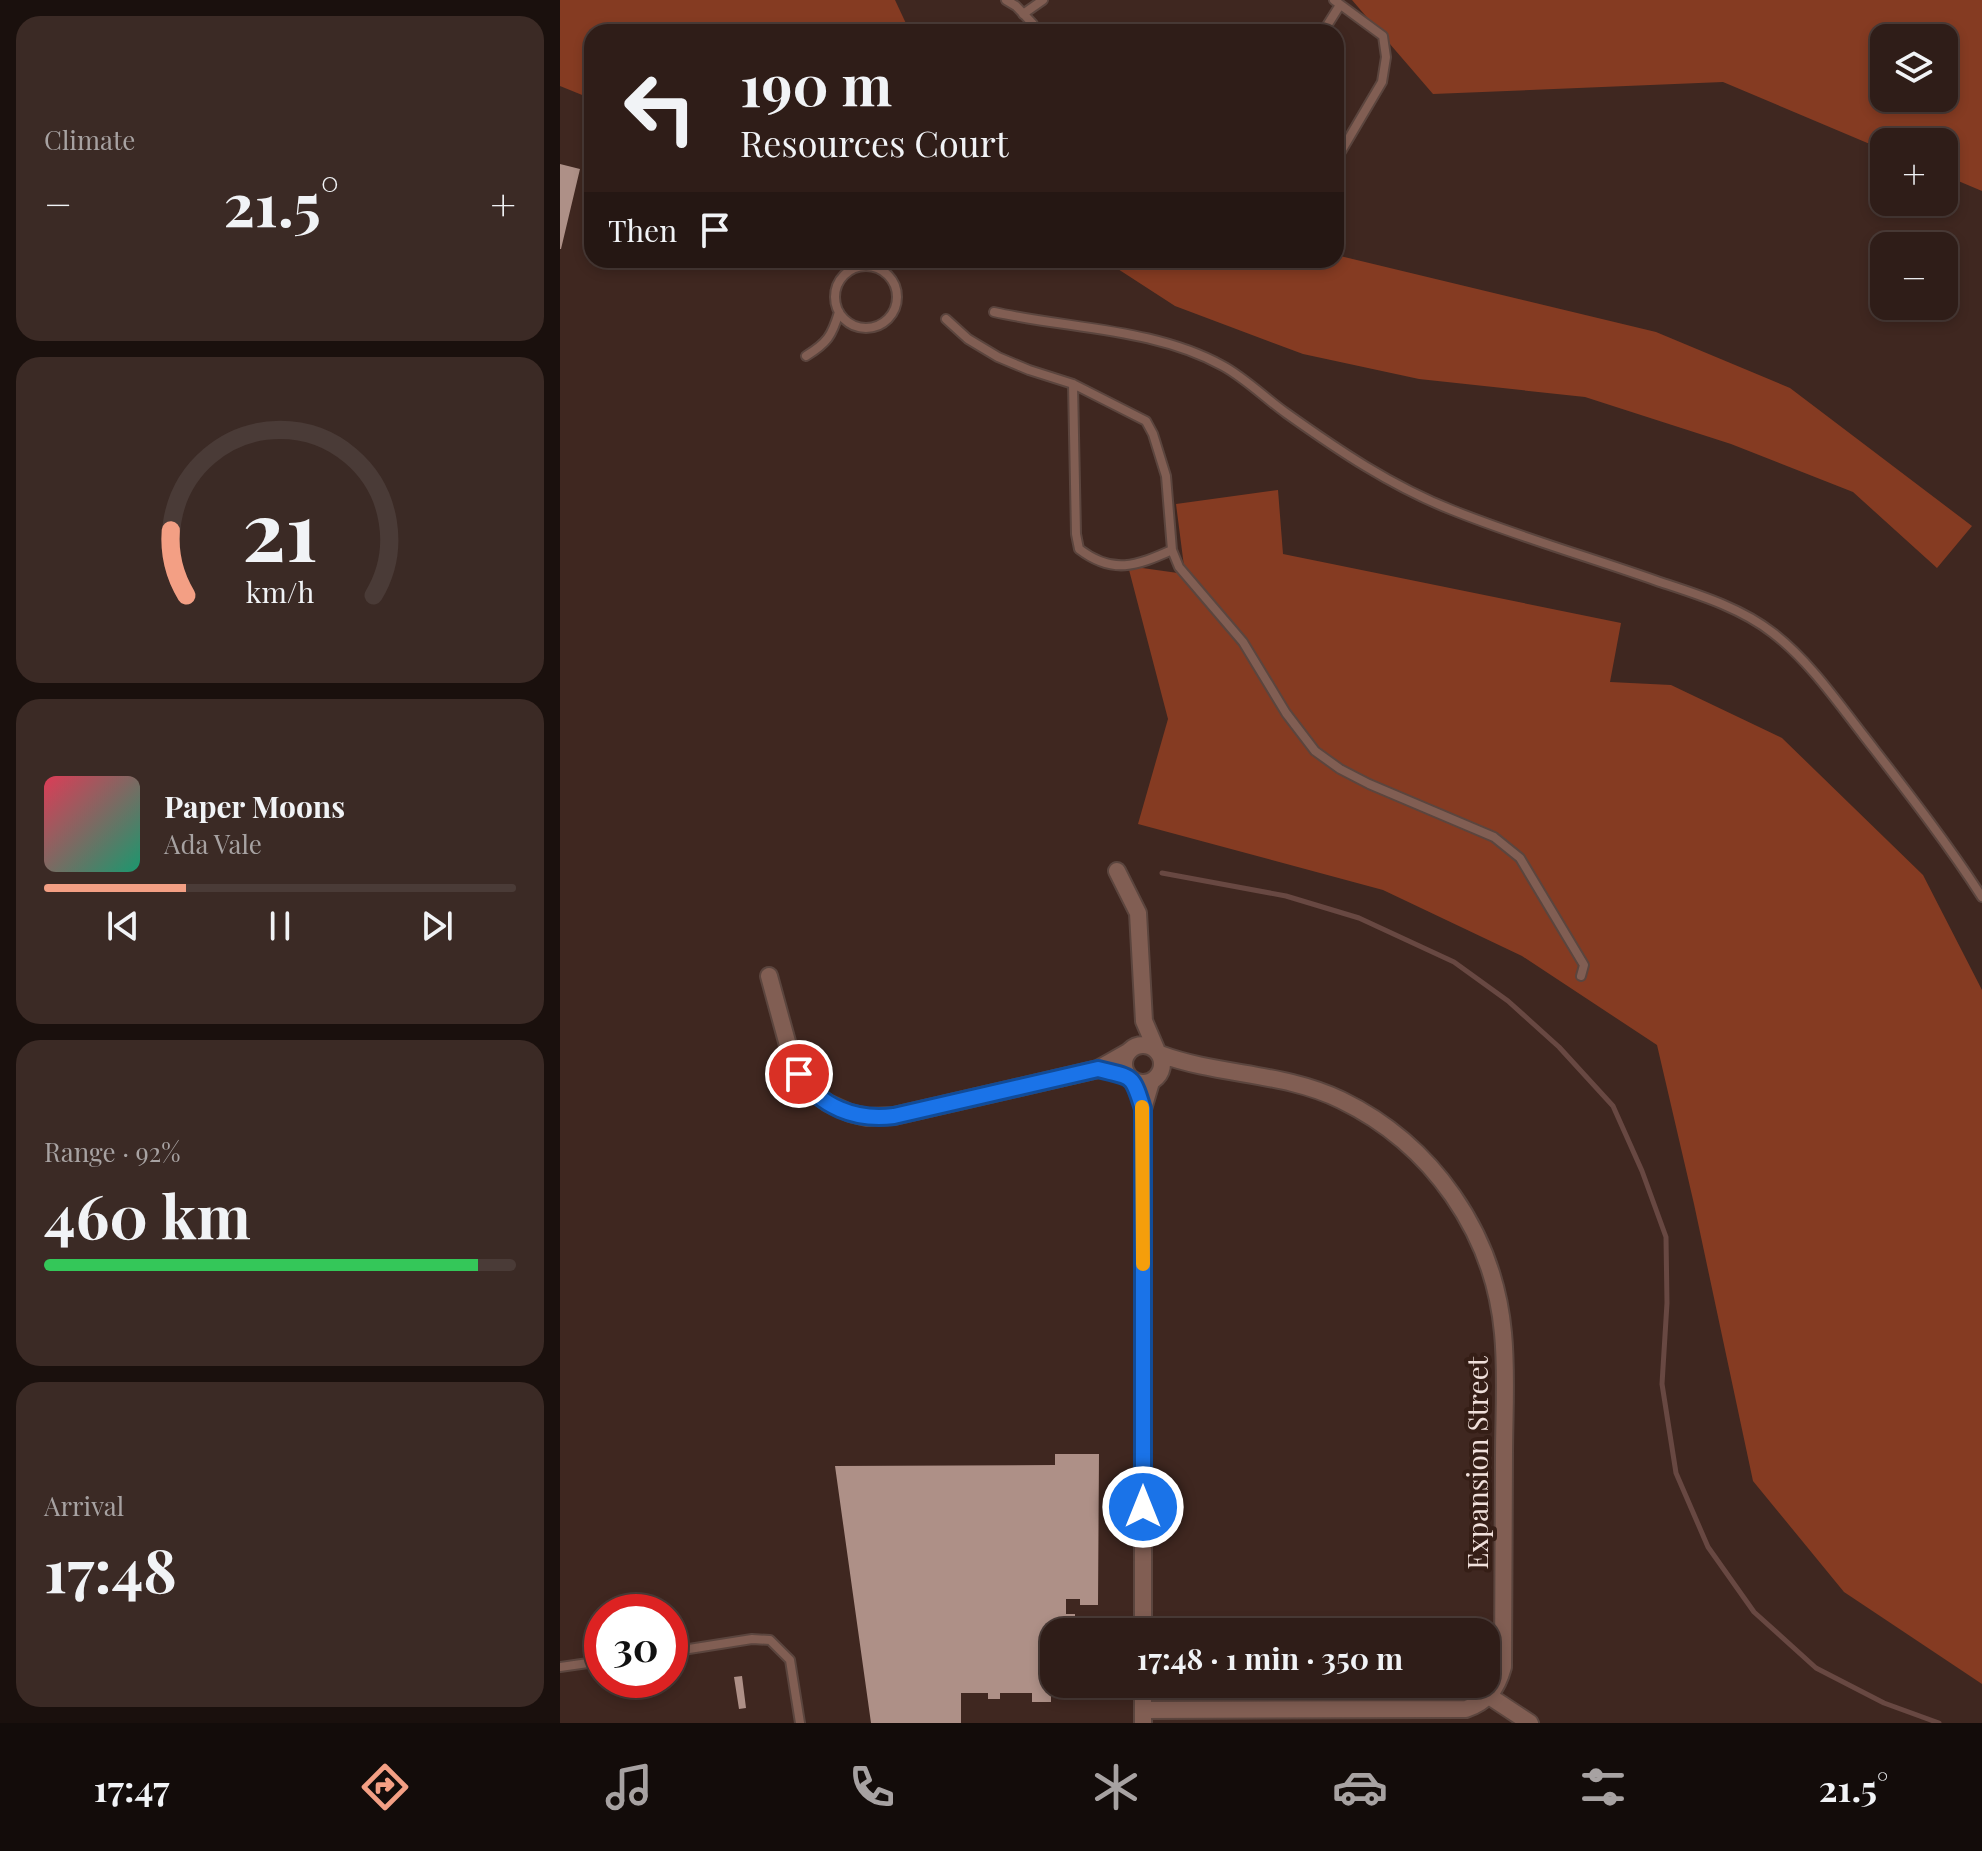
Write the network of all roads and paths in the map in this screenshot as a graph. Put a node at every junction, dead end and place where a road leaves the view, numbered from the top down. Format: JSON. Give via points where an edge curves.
{"nodes":[{"id":1,"x":1006,"y":0,"type":"edge"},
{"id":2,"x":1043,"y":0,"type":"edge"},
{"id":3,"x":1337,"y":2,"type":"edge"},
{"id":4,"x":1023,"y":14,"type":"junction"},
{"id":5,"x":1033,"y":24,"type":"edge"},
{"id":6,"x":1327,"y":24,"type":"edge"},
{"id":7,"x":1344,"y":146,"type":"edge"},
{"id":8,"x":855,"y":268,"type":"edge"},
{"id":9,"x":875,"y":268,"type":"edge"},
{"id":10,"x":839,"y":312,"type":"junction"},
{"id":11,"x":994,"y":312,"type":"dead end"},
{"id":12,"x":946,"y":319,"type":"dead end"},
{"id":13,"x":806,"y":356,"type":"dead end"},
{"id":14,"x":1073,"y":384,"type":"junction"},
{"id":15,"x":1172,"y":550,"type":"junction"},
{"id":16,"x":1117,"y":871,"type":"dead end"},
{"id":17,"x":1982,"y":897,"type":"edge"},
{"id":18,"x":769,"y":976,"type":"dead end"},
{"id":19,"x":1581,"y":976,"type":"dead end"},
{"id":20,"x":1144,"y":1021,"type":"junction"},
{"id":21,"x":1130,"y":1050,"type":"junction"},
{"id":22,"x":1158,"y":1051,"type":"junction"},
{"id":23,"x":1186,"y":1064,"type":"junction"},
{"id":24,"x":1098,"y":1069,"type":"junction"},
{"id":25,"x":1143,"y":1079,"type":"junction"},
{"id":26,"x":1143,"y":1618,"type":"edge"},
{"id":27,"x":688,"y":1649,"type":"edge"},
{"id":28,"x":584,"y":1664,"type":"edge"},
{"id":29,"x":560,"y":1667,"type":"edge"},
{"id":30,"x":1500,"y":1677,"type":"edge"},
{"id":31,"x":1486,"y":1698,"type":"edge"},
{"id":32,"x":1492,"y":1698,"type":"edge"},
{"id":33,"x":1143,"y":1716,"type":"edge"},
{"id":34,"x":800,"y":1723,"type":"edge"},
{"id":35,"x":1530,"y":1723,"type":"edge"}],
"edges":[{"from":1,"to":4,"type":"lane"},
{"from":2,"to":4,"type":"lane"},
{"from":3,"to":6,"type":"lane"},
{"from":3,"to":7,"type":"lane","via":[[1383,36],[1386,57],[1382,82]]},
{"from":4,"to":5,"type":"lane"},
{"from":8,"to":10,"type":"lane","via":[[836,289]]},
{"from":9,"to":10,"type":"lane","via":[[892,280],[897,299],[884,323],[864,328]]},
{"from":10,"to":13,"type":"lane","via":[[833,333]]},
{"from":11,"to":17,"type":"lane","via":[[1114,332],[1187,351],[1224,367],[1337,450],[1436,503],[1750,618],[1800,657],[1824,685],[1955,854]]},
{"from":12,"to":14,"type":"lane","via":[[998,357]]},
{"from":14,"to":15,"type":"lane","via":[[1146,421],[1166,476]]},
{"from":14,"to":15,"type":"lane","via":[[1079,549],[1117,567]]},
{"from":15,"to":19,"type":"lane","via":[[1179,567],[1243,642],[1315,751],[1369,784],[1494,837],[1520,858],[1584,965]]},
{"from":16,"to":20,"type":"street","via":[[1138,913]]},
{"from":18,"to":24,"type":"street","via":[[799,1074],[828,1103],[850,1113],[894,1116]]},
{"from":20,"to":21,"type":"street"},
{"from":20,"to":22,"type":"street"},
{"from":21,"to":22,"type":"street","via":[[1144,1044]]},
{"from":21,"to":24,"type":"street"},
{"from":21,"to":25,"type":"street","via":[[1124,1065]]},
{"from":22,"to":23,"type":"street","name":"Expansion Street"},
{"from":22,"to":25,"type":"street","via":[[1162,1067]]},
{"from":23,"to":25,"type":"street"},
{"from":23,"to":30,"type":"street","name":"Expansion Street","via":[[1306,1085],[1363,1112],[1433,1169],[1477,1234],[1497,1294],[1504,1346]]},
{"from":24,"to":25,"type":"street"},
{"from":25,"to":26,"type":"street"},
{"from":27,"to":34,"type":"lane","via":[[770,1640],[790,1660]]},
{"from":28,"to":29,"type":"lane"},
{"from":31,"to":33,"type":"street","via":[[1456,1710]]},
{"from":32,"to":35,"type":"street"}]}
